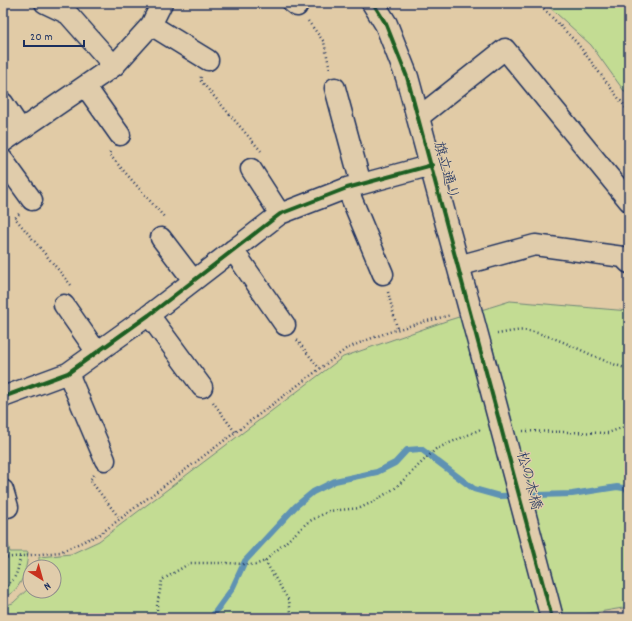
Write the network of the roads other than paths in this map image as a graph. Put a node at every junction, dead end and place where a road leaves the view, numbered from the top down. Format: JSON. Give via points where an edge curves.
{"nodes":[{"id":1,"x":45,"y":3,"type":"edge"},
{"id":2,"x":162,"y":3,"type":"edge"},
{"id":3,"x":372,"y":3,"type":"edge"},
{"id":4,"x":151,"y":25,"type":"junction"},
{"id":5,"x":208,"y":60,"type":"road end"},
{"id":6,"x":114,"y":66,"type":"junction"},
{"id":7,"x":86,"y":86,"type":"junction"},
{"id":8,"x":335,"y":88,"type":"road end"},
{"id":9,"x":3,"y":103,"type":"edge"},
{"id":10,"x":418,"y":117,"type":"junction"},
{"id":11,"x":21,"y":130,"type":"junction"},
{"id":12,"x":120,"y":135,"type":"road end"},
{"id":13,"x":3,"y":142,"type":"edge"},
{"id":14,"x":3,"y":160,"type":"edge"},
{"id":15,"x":432,"y":165,"type":"junction"},
{"id":16,"x":251,"y":169,"type":"road end"},
{"id":17,"x":354,"y":186,"type":"junction"},
{"id":18,"x":32,"y":200,"type":"road end"},
{"id":19,"x":629,"y":201,"type":"edge"},
{"id":20,"x":280,"y":214,"type":"junction"},
{"id":21,"x":161,"y":238,"type":"road end"},
{"id":22,"x":233,"y":250,"type":"junction"},
{"id":23,"x":629,"y":263,"type":"edge"},
{"id":24,"x":458,"y":266,"type":"junction"},
{"id":25,"x":383,"y":274,"type":"road end"},
{"id":26,"x":193,"y":280,"type":"junction"},
{"id":27,"x":64,"y":305,"type":"road end"},
{"id":28,"x":149,"y":315,"type":"junction"},
{"id":29,"x":285,"y":325,"type":"road end"},
{"id":30,"x":488,"y":342,"type":"joint"},
{"id":31,"x":96,"y":351,"type":"junction"},
{"id":32,"x":68,"y":373,"type":"junction"},
{"id":33,"x":202,"y":387,"type":"road end"},
{"id":34,"x":3,"y":397,"type":"edge"},
{"id":35,"x":105,"y":460,"type":"road end"},
{"id":36,"x":552,"y":618,"type":"edge"}],
"edges":[{"from":1,"to":6,"type":"street","via":[[68,14]]},
{"from":2,"to":4,"type":"street"},
{"from":3,"to":10,"type":"street","name":"旗立通り","via":[[386,24],[405,70]]},
{"from":4,"to":5,"type":"street"},
{"from":4,"to":6,"type":"street"},
{"from":6,"to":7,"type":"street"},
{"from":7,"to":11,"type":"street"},
{"from":7,"to":12,"type":"street"},
{"from":8,"to":17,"type":"street"},
{"from":9,"to":11,"type":"street"},
{"from":10,"to":15,"type":"street","name":"旗立通り"},
{"from":10,"to":19,"type":"street","via":[[505,49]]},
{"from":11,"to":13,"type":"street"},
{"from":14,"to":18,"type":"street"},
{"from":15,"to":17,"type":"street"},
{"from":15,"to":24,"type":"street","name":"旗立通り"},
{"from":16,"to":20,"type":"street"},
{"from":17,"to":20,"type":"street"},
{"from":17,"to":25,"type":"street"},
{"from":20,"to":22,"type":"street"},
{"from":21,"to":26,"type":"street"},
{"from":22,"to":26,"type":"street"},
{"from":22,"to":29,"type":"street"},
{"from":23,"to":24,"type":"street","via":[[623,257],[535,245]]},
{"from":24,"to":30,"type":"street","name":"旗立通り"},
{"from":26,"to":28,"type":"street"},
{"from":27,"to":31,"type":"street"},
{"from":28,"to":31,"type":"street"},
{"from":28,"to":33,"type":"street"},
{"from":30,"to":36,"type":"street","name":"松の木橋","bridge":true},
{"from":31,"to":32,"type":"street"},
{"from":32,"to":34,"type":"street"},
{"from":32,"to":35,"type":"street"}]}
